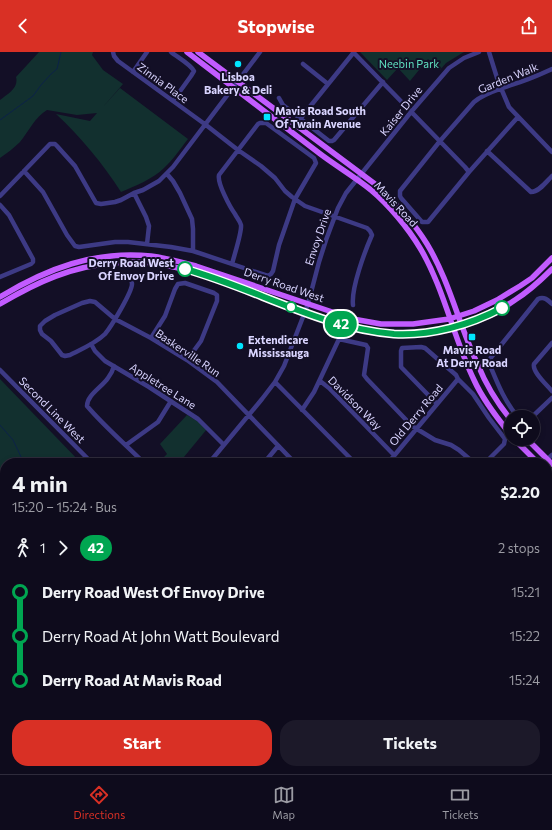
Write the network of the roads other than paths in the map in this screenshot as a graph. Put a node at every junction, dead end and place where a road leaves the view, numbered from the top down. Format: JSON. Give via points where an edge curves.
{"nodes":[{"id":1,"x":113,"y":52,"type":"edge"},
{"id":2,"x":147,"y":52,"type":"edge"},
{"id":3,"x":171,"y":52,"type":"edge"},
{"id":4,"x":187,"y":52,"type":"edge"},
{"id":5,"x":198,"y":52,"type":"edge"},
{"id":6,"x":260,"y":52,"type":"edge"},
{"id":7,"x":354,"y":52,"type":"edge"},
{"id":8,"x":479,"y":52,"type":"edge"},
{"id":9,"x":489,"y":52,"type":"edge"},
{"id":10,"x":303,"y":64,"type":"dead end"},
{"id":11,"x":552,"y":69,"type":"edge"},
{"id":12,"x":133,"y":72,"type":"junction"},
{"id":13,"x":238,"y":81,"type":"junction"},
{"id":14,"x":383,"y":82,"type":"junction"},
{"id":15,"x":328,"y":84,"type":"junction"},
{"id":16,"x":233,"y":88,"type":"junction"},
{"id":17,"x":501,"y":88,"type":"junction"},
{"id":18,"x":279,"y":98,"type":"dead end"},
{"id":19,"x":173,"y":101,"type":"junction"},
{"id":20,"x":411,"y":112,"type":"junction"},
{"id":21,"x":518,"y":117,"type":"junction"},
{"id":22,"x":300,"y":119,"type":"junction"},
{"id":23,"x":206,"y":125,"type":"junction"},
{"id":24,"x":440,"y":141,"type":"junction"},
{"id":25,"x":238,"y":150,"type":"junction"},
{"id":26,"x":487,"y":151,"type":"junction"},
{"id":27,"x":552,"y":152,"type":"edge"},
{"id":28,"x":24,"y":171,"type":"junction"},
{"id":29,"x":469,"y":172,"type":"junction"},
{"id":30,"x":167,"y":174,"type":"junction"},
{"id":31,"x":362,"y":174,"type":"junction"},
{"id":32,"x":552,"y":176,"type":"edge"},
{"id":33,"x":357,"y":180,"type":"junction"},
{"id":34,"x":134,"y":193,"type":"junction"},
{"id":35,"x":0,"y":196,"type":"edge"},
{"id":36,"x":295,"y":199,"type":"junction"},
{"id":37,"x":0,"y":205,"type":"edge"},
{"id":38,"x":334,"y":217,"type":"junction"},
{"id":39,"x":147,"y":244,"type":"junction"},
{"id":40,"x":193,"y":251,"type":"junction"},
{"id":41,"x":552,"y":258,"type":"edge"},
{"id":42,"x":232,"y":264,"type":"junction"},
{"id":43,"x":552,"y":269,"type":"edge"},
{"id":44,"x":0,"y":277,"type":"edge"},
{"id":45,"x":130,"y":278,"type":"dead end"},
{"id":46,"x":0,"y":298,"type":"edge"},
{"id":47,"x":0,"y":304,"type":"edge"},
{"id":48,"x":308,"y":304,"type":"junction"},
{"id":49,"x":353,"y":304,"type":"dead end"},
{"id":50,"x":552,"y":304,"type":"edge"},
{"id":51,"x":305,"y":312,"type":"junction"},
{"id":52,"x":459,"y":316,"type":"junction"},
{"id":53,"x":115,"y":318,"type":"junction"},
{"id":54,"x":449,"y":319,"type":"junction"},
{"id":55,"x":462,"y":324,"type":"junction"},
{"id":56,"x":452,"y":327,"type":"junction"},
{"id":57,"x":150,"y":338,"type":"junction"},
{"id":58,"x":552,"y":343,"type":"edge"},
{"id":59,"x":91,"y":344,"type":"junction"},
{"id":60,"x":187,"y":360,"type":"junction"},
{"id":61,"x":114,"y":366,"type":"junction"},
{"id":62,"x":0,"y":370,"type":"edge"},
{"id":63,"x":458,"y":379,"type":"junction"},
{"id":64,"x":320,"y":381,"type":"junction"},
{"id":65,"x":275,"y":382,"type":"junction"},
{"id":66,"x":552,"y":391,"type":"edge"},
{"id":67,"x":552,"y":398,"type":"edge"},
{"id":68,"x":171,"y":401,"type":"junction"},
{"id":69,"x":437,"y":404,"type":"junction"},
{"id":70,"x":302,"y":410,"type":"junction"},
{"id":71,"x":504,"y":410,"type":"edge"},
{"id":72,"x":513,"y":410,"type":"edge"},
{"id":73,"x":539,"y":410,"type":"edge"},
{"id":74,"x":249,"y":416,"type":"junction"},
{"id":75,"x":504,"y":426,"type":"edge"},
{"id":76,"x":416,"y":428,"type":"junction"},
{"id":77,"x":126,"y":445,"type":"junction"},
{"id":78,"x":224,"y":445,"type":"junction"},
{"id":79,"x":278,"y":446,"type":"junction"},
{"id":80,"x":520,"y":446,"type":"edge"},
{"id":81,"x":534,"y":446,"type":"edge"},
{"id":82,"x":394,"y":455,"type":"junction"},
{"id":83,"x":87,"y":458,"type":"edge"},
{"id":84,"x":139,"y":458,"type":"edge"},
{"id":85,"x":213,"y":458,"type":"edge"},
{"id":86,"x":268,"y":458,"type":"edge"},
{"id":87,"x":290,"y":458,"type":"edge"},
{"id":88,"x":350,"y":458,"type":"edge"},
{"id":89,"x":392,"y":458,"type":"edge"},
{"id":90,"x":468,"y":458,"type":"edge"},
{"id":91,"x":490,"y":458,"type":"edge"},
{"id":92,"x":533,"y":458,"type":"edge"},
{"id":93,"x":547,"y":458,"type":"edge"}],
"edges":[{"from":1,"to":12,"type":"street","name":"Zinnia Place","via":[[118,61]]},
{"from":2,"to":12,"type":"street"},
{"from":3,"to":19,"type":"street","via":[[194,71]]},
{"from":4,"to":16,"type":"main road","name":"Mavis Road"},
{"from":5,"to":13,"type":"main road","name":"Mavis Road"},
{"from":6,"to":13,"type":"street"},
{"from":7,"to":14,"type":"street"},
{"from":7,"to":15,"type":"street"},
{"from":8,"to":20,"type":"street","name":"Kaiser Drive","via":[[449,68]]},
{"from":9,"to":17,"type":"street"},
{"from":10,"to":15,"type":"street"},
{"from":11,"to":17,"type":"street","name":"Garden Walk"},
{"from":12,"to":19,"type":"street","name":"Zinnia Place"},
{"from":13,"to":16,"type":"street"},
{"from":13,"to":31,"type":"main road","name":"Mavis Road"},
{"from":14,"to":20,"type":"street"},
{"from":14,"to":22,"type":"street","via":[[332,141]]},
{"from":15,"to":22,"type":"street"},
{"from":16,"to":23,"type":"street"},
{"from":16,"to":33,"type":"main road","name":"Mavis Road"},
{"from":17,"to":21,"type":"street","via":[[509,107]]},
{"from":17,"to":24,"type":"street","name":"Garden Walk","via":[[474,102]]},
{"from":18,"to":22,"type":"street","via":[[283,105]]},
{"from":19,"to":23,"type":"street","name":"Zinnia Place"},
{"from":20,"to":24,"type":"street"},
{"from":20,"to":31,"type":"street","name":"Kaiser Drive"},
{"from":21,"to":26,"type":"street"},
{"from":21,"to":27,"type":"street"},
{"from":23,"to":25,"type":"street","name":"Zinnia Place"},
{"from":23,"to":30,"type":"street"},
{"from":24,"to":29,"type":"street"},
{"from":24,"to":29,"type":"street","name":"Garden Walk","via":[[400,192],[401,198],[422,222],[428,222]]},
{"from":25,"to":36,"type":"street","name":"Zinnia Place","via":[[275,178]]},
{"from":25,"to":36,"type":"street","via":[[258,124],[264,123],[314,158],[316,163]]},
{"from":25,"to":42,"type":"street","via":[[218,177],[241,226]]},
{"from":26,"to":29,"type":"street"},
{"from":26,"to":32,"type":"street","via":[[530,192],[538,189]]},
{"from":28,"to":34,"type":"street","via":[[48,145],[53,144],[75,166],[96,203],[115,202]]},
{"from":28,"to":35,"type":"street"},
{"from":28,"to":39,"type":"street","via":[[43,192],[75,246],[122,242]]},
{"from":30,"to":34,"type":"street","via":[[153,185]]},
{"from":30,"to":40,"type":"street","via":[[180,193],[192,219]]},
{"from":31,"to":33,"type":"street","name":"Envoy Drive"},
{"from":31,"to":52,"type":"main road","name":"Mavis Road","via":[[393,200],[420,233],[440,269]]},
{"from":33,"to":38,"type":"street","name":"Envoy Drive","via":[[341,201]]},
{"from":33,"to":54,"type":"main road","name":"Mavis Road","via":[[372,191],[409,231],[432,272]]},
{"from":34,"to":39,"type":"street","via":[[149,226]]},
{"from":36,"to":38,"type":"street","name":"Zinnia Place","via":[[305,206]]},
{"from":36,"to":42,"type":"street","via":[[279,245],[273,272],[266,276]]},
{"from":37,"to":44,"type":"street","via":[[9,215],[33,262]]},
{"from":38,"to":48,"type":"street","name":"Envoy Drive"},
{"from":38,"to":49,"type":"street","name":"Zinnia Place","via":[[367,228],[372,235],[358,273]]},
{"from":39,"to":40,"type":"street"},
{"from":40,"to":42,"type":"street"},
{"from":41,"to":52,"type":"main road","name":"Derry Road West","via":[[520,286],[497,300]]},
{"from":43,"to":55,"type":"main road","name":"Derry Road West","via":[[515,300],[494,313]]},
{"from":45,"to":53,"type":"street","via":[[132,284],[128,295]]},
{"from":46,"to":48,"type":"main road","name":"Derry Road West","via":[[19,286],[65,265],[82,260],[128,256],[158,257],[196,266]]},
{"from":47,"to":51,"type":"main road","name":"Derry Road West","via":[[42,281],[68,271],[96,265],[150,262],[194,272]]},
{"from":48,"to":51,"type":"street","name":"Envoy Drive"},
{"from":48,"to":54,"type":"main road","name":"Derry Road West","via":[[353,319],[381,324],[413,324]]},
{"from":50,"to":72,"type":"street","via":[[546,298],[538,299],[489,358],[488,363],[499,389]]},
{"from":51,"to":56,"type":"main road","name":"Derry Road West","via":[[362,329],[395,334]]},
{"from":51,"to":65,"type":"street","name":"Envoy Drive"},
{"from":52,"to":54,"type":"main road","name":"Derry Road West"},
{"from":52,"to":55,"type":"main road","name":"Mavis Road"},
{"from":53,"to":57,"type":"street","name":"Baskerville Run"},
{"from":53,"to":59,"type":"street","via":[[105,334]]},
{"from":53,"to":59,"type":"street","name":"Baskerville Run","via":[[90,301],[55,315],[40,326],[42,334],[62,355]]},
{"from":54,"to":56,"type":"main road","name":"Mavis Road"},
{"from":55,"to":56,"type":"main road","name":"Derry Road West"},
{"from":55,"to":71,"type":"main road","name":"Mavis Road","via":[[477,364]]},
{"from":56,"to":75,"type":"main road","name":"Mavis Road","via":[[473,379]]},
{"from":57,"to":60,"type":"street","name":"Baskerville Run"},
{"from":57,"to":60,"type":"street","via":[[165,316],[178,284],[185,283],[214,293],[217,295],[217,301],[204,334]]},
{"from":58,"to":66,"type":"street","via":[[533,368]]},
{"from":59,"to":61,"type":"street","name":"Appletree Lane","via":[[105,361]]},
{"from":60,"to":74,"type":"street","name":"Baskerville Run","via":[[217,382]]},
{"from":61,"to":68,"type":"street","name":"Appletree Lane"},
{"from":61,"to":77,"type":"street","via":[[108,379],[86,404]]},
{"from":62,"to":83,"type":"street","name":"Second Line West"},
{"from":63,"to":69,"type":"street","name":"Old Derry Road"},
{"from":63,"to":69,"type":"street","via":[[425,348],[402,348],[401,367]]},
{"from":63,"to":91,"type":"street","via":[[473,394],[505,439],[504,444]]},
{"from":64,"to":70,"type":"street"},
{"from":64,"to":76,"type":"street","via":[[339,339],[366,345],[368,348],[364,375]]},
{"from":64,"to":82,"type":"street","name":"Davidson Way"},
{"from":65,"to":70,"type":"street"},
{"from":65,"to":74,"type":"street","name":"Envoy Drive"},
{"from":67,"to":73,"type":"street"},
{"from":68,"to":77,"type":"street","via":[[158,422]]},
{"from":68,"to":78,"type":"street","name":"Appletree Lane","via":[[198,419]]},
{"from":69,"to":76,"type":"street","name":"Old Derry Road"},
{"from":70,"to":88,"type":"street"},
{"from":74,"to":78,"type":"street","name":"Envoy Drive"},
{"from":74,"to":79,"type":"street","name":"Baskerville Run"},
{"from":76,"to":82,"type":"street","name":"Old Derry Road"},
{"from":76,"to":90,"type":"street","via":[[436,440],[451,445]]},
{"from":77,"to":84,"type":"street"},
{"from":78,"to":85,"type":"street","name":"Envoy Drive"},
{"from":79,"to":86,"type":"street"},
{"from":79,"to":87,"type":"street","name":"Baskerville Run"},
{"from":80,"to":92,"type":"main road"},
{"from":81,"to":93,"type":"main road"},
{"from":82,"to":89,"type":"street","name":"Old Derry Road"}]}
